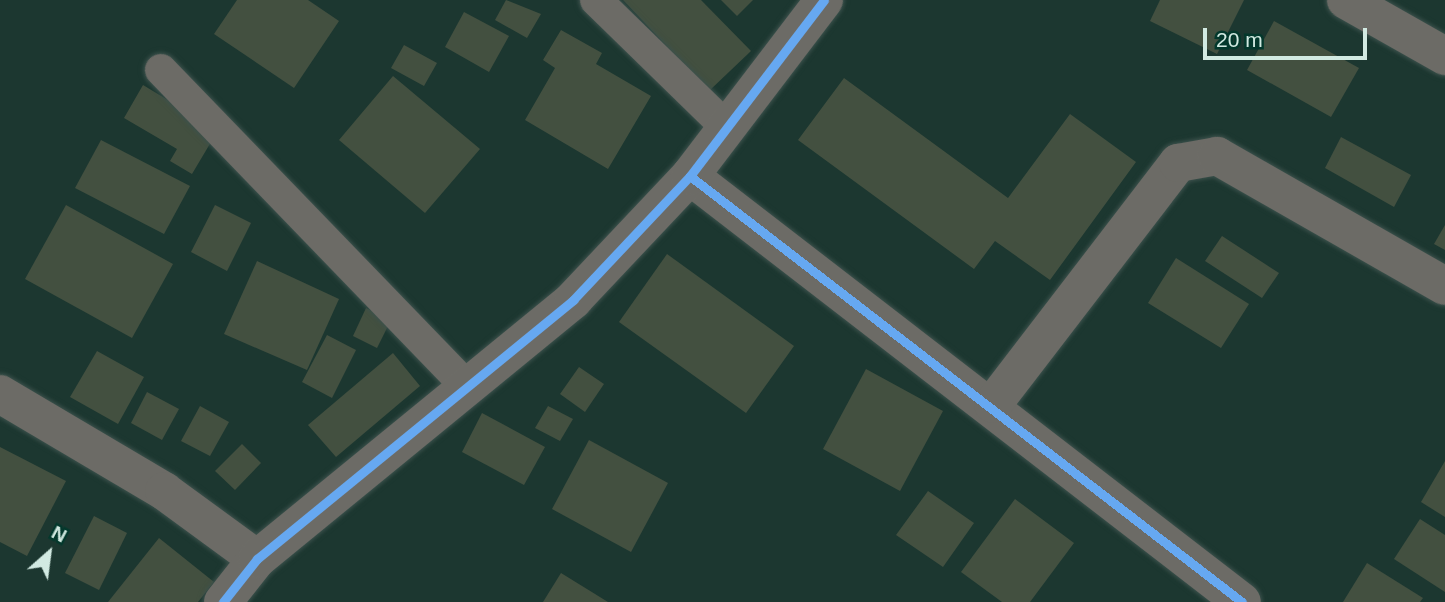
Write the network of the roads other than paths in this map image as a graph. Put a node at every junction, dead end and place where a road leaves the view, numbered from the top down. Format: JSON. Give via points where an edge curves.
{"nodes":[{"id":1,"x":596,"y":0,"type":"edge"},
{"id":2,"x":824,"y":0,"type":"edge"},
{"id":3,"x":1346,"y":0,"type":"edge"},
{"id":4,"x":1445,"y":56,"type":"edge"},
{"id":5,"x":161,"y":70,"type":"dead end"},
{"id":6,"x":728,"y":129,"type":"junction"},
{"id":7,"x":690,"y":176,"type":"junction"},
{"id":8,"x":1445,"y":286,"type":"edge"},
{"id":9,"x":467,"y":387,"type":"junction"},
{"id":10,"x":0,"y":394,"type":"edge"},
{"id":11,"x":993,"y":404,"type":"junction"},
{"id":12,"x":257,"y":559,"type":"junction"},
{"id":13,"x":223,"y":602,"type":"edge"},
{"id":14,"x":1242,"y":602,"type":"edge"}],
"edges":[{"from":1,"to":6,"type":"lane"},
{"from":2,"to":6,"type":"street"},
{"from":3,"to":4,"type":"street"},
{"from":5,"to":9,"type":"lane"},
{"from":6,"to":7,"type":"street"},
{"from":7,"to":9,"type":"street","via":[[573,300]]},
{"from":7,"to":11,"type":"street"},
{"from":8,"to":11,"type":"street","via":[[1217,156],[1178,163]]},
{"from":9,"to":12,"type":"street"},
{"from":10,"to":12,"type":"street","via":[[164,491]]},
{"from":11,"to":14,"type":"street"},
{"from":12,"to":13,"type":"street"}]}
